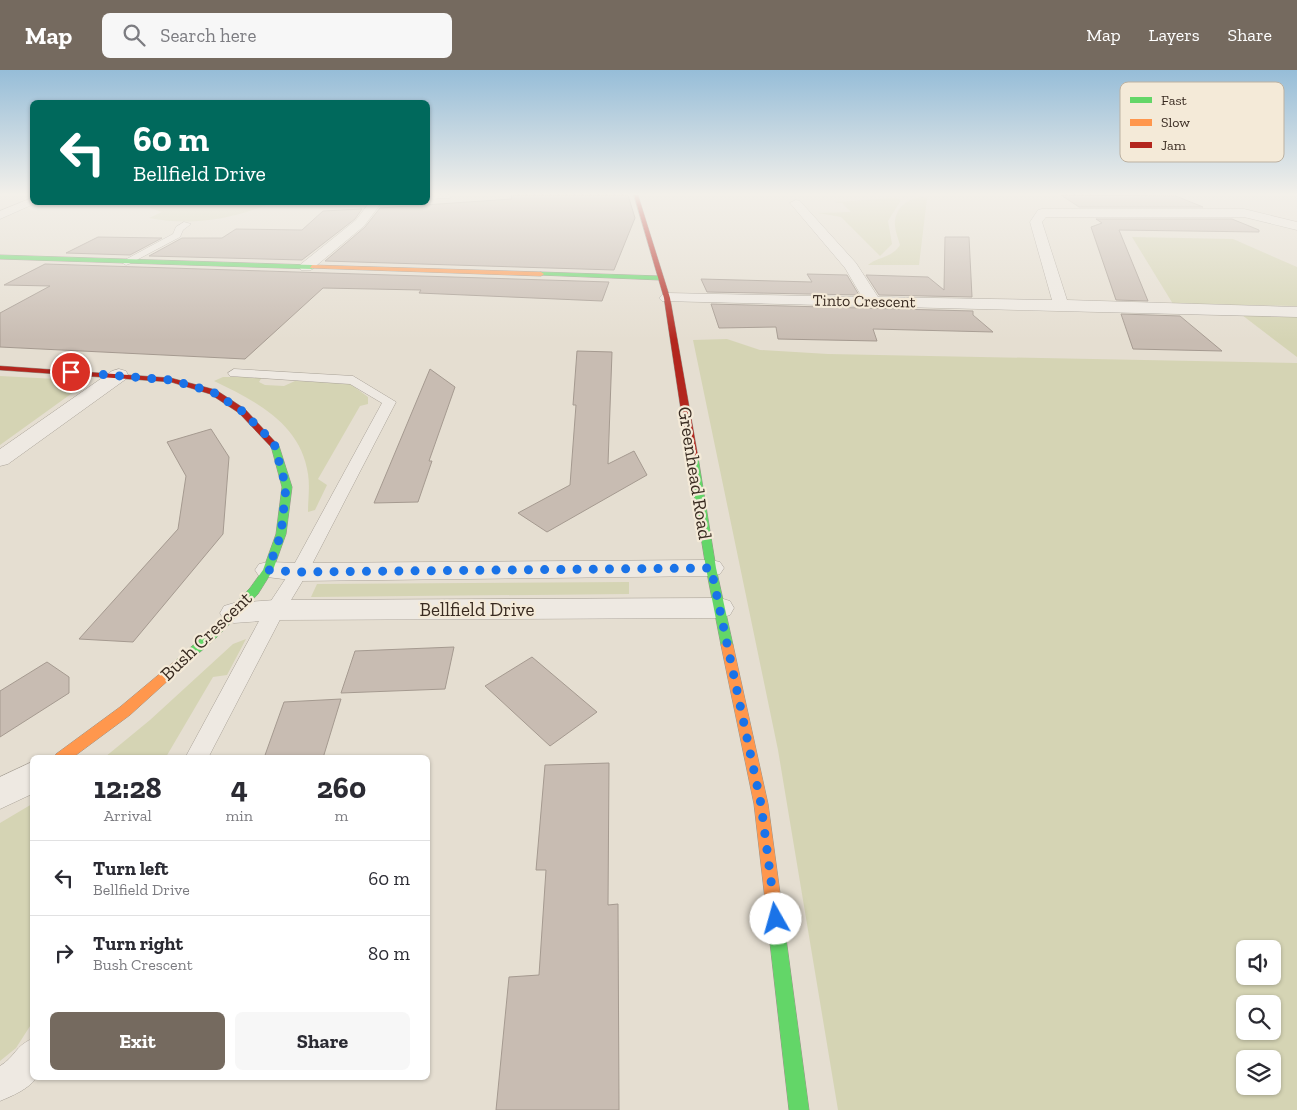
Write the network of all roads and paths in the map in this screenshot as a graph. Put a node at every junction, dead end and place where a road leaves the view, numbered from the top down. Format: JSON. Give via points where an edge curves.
{"nodes":[{"id":1,"x":161,"y":244,"type":"edge"},
{"id":2,"x":335,"y":244,"type":"edge"},
{"id":3,"x":650,"y":244,"type":"edge"},
{"id":4,"x":831,"y":244,"type":"edge"},
{"id":5,"x":1042,"y":244,"type":"edge"},
{"id":6,"x":0,"y":258,"type":"edge"},
{"id":7,"x":126,"y":262,"type":"junction"},
{"id":8,"x":306,"y":267,"type":"junction"},
{"id":9,"x":660,"y":278,"type":"junction"},
{"id":10,"x":667,"y":298,"type":"junction"},
{"id":11,"x":872,"y":302,"type":"junction"},
{"id":12,"x":1061,"y":305,"type":"junction"},
{"id":13,"x":1297,"y":312,"type":"edge"},
{"id":14,"x":0,"y":368,"type":"edge"},
{"id":15,"x":234,"y":373,"type":"dead end"},
{"id":16,"x":119,"y":375,"type":"junction"},
{"id":17,"x":0,"y":459,"type":"edge"},
{"id":18,"x":711,"y":568,"type":"junction"},
{"id":19,"x":268,"y":570,"type":"junction"},
{"id":20,"x":299,"y":572,"type":"junction"},
{"id":21,"x":720,"y":608,"type":"junction"},
{"id":22,"x":275,"y":610,"type":"junction"},
{"id":23,"x":234,"y":613,"type":"junction"},
{"id":24,"x":65,"y":755,"type":"edge"},
{"id":25,"x":198,"y":755,"type":"edge"},
{"id":26,"x":30,"y":778,"type":"edge"},
{"id":27,"x":0,"y":794,"type":"edge"},
{"id":28,"x":30,"y":1058,"type":"edge"},
{"id":29,"x":0,"y":1085,"type":"edge"},
{"id":30,"x":799,"y":1110,"type":"edge"}],
"edges":[{"from":1,"to":7,"type":"lane"},
{"from":2,"to":8,"type":"street"},
{"from":3,"to":9,"type":"street","name":"Greenhead Road"},
{"from":4,"to":11,"type":"street","via":[[850,266]]},
{"from":5,"to":12,"type":"street"},
{"from":6,"to":7,"type":"street"},
{"from":7,"to":8,"type":"street"},
{"from":8,"to":9,"type":"street"},
{"from":9,"to":10,"type":"street","name":"Greenhead Road"},
{"from":10,"to":11,"type":"street","name":"Tinto Crescent"},
{"from":10,"to":18,"type":"street","name":"Greenhead Road"},
{"from":11,"to":12,"type":"street","name":"Tinto Crescent"},
{"from":12,"to":13,"type":"street","name":"Tinto Crescent"},
{"from":14,"to":16,"type":"street","name":"Bush Crescent"},
{"from":15,"to":20,"type":"lane","via":[[353,380],[389,402]]},
{"from":16,"to":17,"type":"street"},
{"from":16,"to":19,"type":"street","name":"Bush Crescent","via":[[171,380],[213,392],[242,411],[274,443],[286,487],[281,534]]},
{"from":18,"to":20,"type":"street","name":"Bellfield Drive"},
{"from":18,"to":21,"type":"street","name":"Greenhead Road"},
{"from":19,"to":20,"type":"street","name":"Bellfield Drive"},
{"from":19,"to":23,"type":"street","name":"Bush Crescent"},
{"from":20,"to":22,"type":"lane"},
{"from":21,"to":22,"type":"street","name":"Bellfield Drive"},
{"from":21,"to":30,"type":"street","name":"Greenhead Road","via":[[761,804]]},
{"from":22,"to":23,"type":"street","name":"Bellfield Drive"},
{"from":22,"to":25,"type":"lane"},
{"from":23,"to":24,"type":"street","name":"Bush Crescent","via":[[126,711]]},
{"from":26,"to":27,"type":"street"},
{"from":28,"to":29,"type":"lane","via":[[22,1071]]}]}
